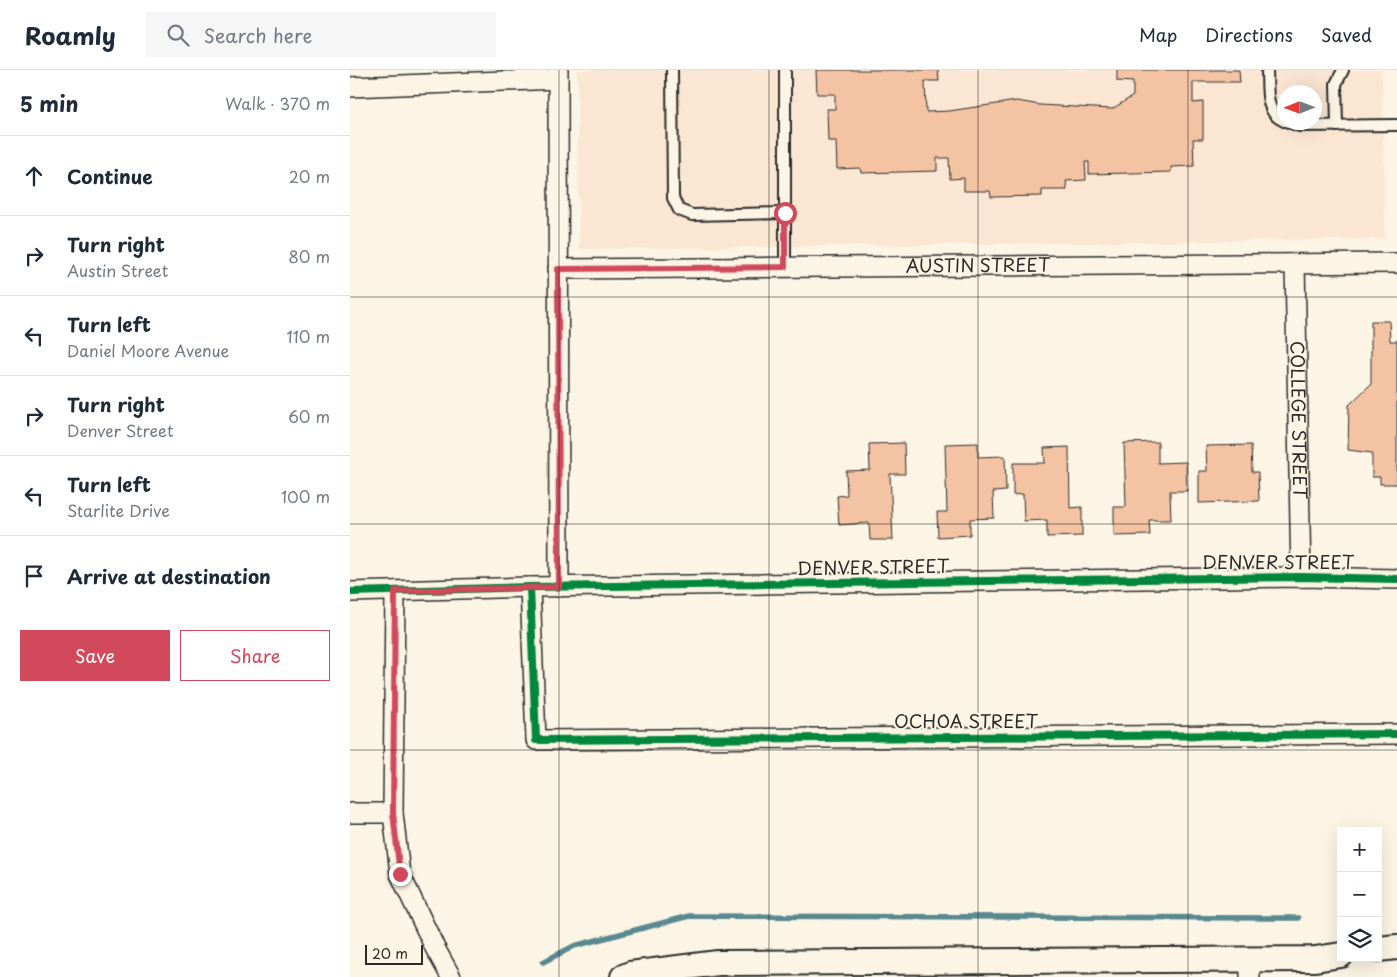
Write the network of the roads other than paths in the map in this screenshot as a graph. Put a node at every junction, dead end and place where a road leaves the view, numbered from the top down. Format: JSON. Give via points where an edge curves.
{"nodes":[{"id":1,"x":672,"y":70,"type":"edge"},
{"id":2,"x":784,"y":70,"type":"edge"},
{"id":3,"x":1267,"y":70,"type":"edge"},
{"id":4,"x":1342,"y":70,"type":"edge"},
{"id":5,"x":558,"y":75,"type":"edge"},
{"id":6,"x":350,"y":87,"type":"edge"},
{"id":7,"x":1277,"y":116,"type":"edge"},
{"id":8,"x":1397,"y":125,"type":"edge"},
{"id":9,"x":1322,"y":126,"type":"edge"},
{"id":10,"x":1338,"y":126,"type":"junction"},
{"id":11,"x":785,"y":213,"type":"junction"},
{"id":12,"x":1397,"y":263,"type":"edge"},
{"id":13,"x":1295,"y":264,"type":"junction"},
{"id":14,"x":785,"y":267,"type":"junction"},
{"id":15,"x":558,"y":269,"type":"junction"},
{"id":16,"x":1301,"y":577,"type":"junction"},
{"id":17,"x":1397,"y":579,"type":"edge"},
{"id":18,"x":530,"y":587,"type":"junction"},
{"id":19,"x":559,"y":587,"type":"junction"},
{"id":20,"x":395,"y":591,"type":"junction"},
{"id":21,"x":350,"y":592,"type":"edge"},
{"id":22,"x":1397,"y":734,"type":"edge"},
{"id":23,"x":393,"y":813,"type":"junction"},
{"id":24,"x":350,"y":814,"type":"edge"},
{"id":25,"x":1397,"y":947,"type":"edge"},
{"id":26,"x":1382,"y":949,"type":"edge"},
{"id":27,"x":1337,"y":956,"type":"edge"},
{"id":28,"x":1250,"y":968,"type":"edge"},
{"id":29,"x":451,"y":977,"type":"edge"},
{"id":30,"x":623,"y":977,"type":"edge"}],
"edges":[{"from":1,"to":11,"type":"lane","via":[[672,198],[679,210],[692,215]]},
{"from":2,"to":11,"type":"lane"},
{"from":3,"to":7,"type":"lane","via":[[1268,103]]},
{"from":4,"to":10,"type":"lane","via":[[1336,84]]},
{"from":5,"to":6,"type":"street"},
{"from":5,"to":15,"type":"street"},
{"from":8,"to":10,"type":"lane"},
{"from":9,"to":10,"type":"lane"},
{"from":11,"to":14,"type":"lane"},
{"from":12,"to":13,"type":"street","name":"AUSTIN STREET"},
{"from":13,"to":14,"type":"street","name":"AUSTIN STREET"},
{"from":13,"to":16,"type":"street","name":"COLLEGE STREET"},
{"from":14,"to":15,"type":"street","name":"AUSTIN STREET"},
{"from":15,"to":19,"type":"street"},
{"from":16,"to":17,"type":"street","name":"DENVER STREET"},
{"from":16,"to":19,"type":"street","name":"DENVER STREET"},
{"from":18,"to":19,"type":"street","name":"DENVER STREET"},
{"from":18,"to":20,"type":"street","name":"DENVER STREET"},
{"from":18,"to":22,"type":"street","name":"OCHOA STREET","via":[[536,740]]},
{"from":20,"to":21,"type":"street","name":"DENVER STREET"},
{"from":20,"to":23,"type":"street"},
{"from":23,"to":24,"type":"street"},
{"from":23,"to":29,"type":"street","via":[[400,874]]},
{"from":25,"to":26,"type":"street"},
{"from":27,"to":28,"type":"street"},
{"from":28,"to":30,"type":"street","via":[[718,963]]}]}
